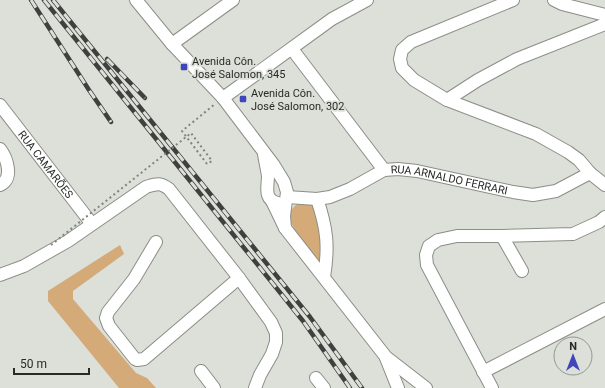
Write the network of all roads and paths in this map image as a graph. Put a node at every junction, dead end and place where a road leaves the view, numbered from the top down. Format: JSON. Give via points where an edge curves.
{"nodes":[{"id":1,"x":136,"y":0,"type":"edge"},
{"id":2,"x":234,"y":0,"type":"edge"},
{"id":3,"x":367,"y":0,"type":"edge"},
{"id":4,"x":514,"y":0,"type":"edge"},
{"id":5,"x":554,"y":0,"type":"edge"},
{"id":6,"x":605,"y":15,"type":"edge"},
{"id":7,"x":605,"y":24,"type":"edge"},
{"id":8,"x":172,"y":44,"type":"junction"},
{"id":9,"x":292,"y":49,"type":"junction"},
{"id":10,"x":222,"y":98,"type":"junction"},
{"id":11,"x":447,"y":100,"type":"junction"},
{"id":12,"x":0,"y":105,"type":"edge"},
{"id":13,"x":2,"y":152,"type":"edge"},
{"id":14,"x":264,"y":153,"type":"junction"},
{"id":15,"x":384,"y":170,"type":"junction"},
{"id":16,"x":590,"y":173,"type":"junction"},
{"id":17,"x":268,"y":178,"type":"junction"},
{"id":18,"x":282,"y":178,"type":"junction"},
{"id":19,"x":0,"y":185,"type":"edge"},
{"id":20,"x":605,"y":185,"type":"edge"},
{"id":21,"x":287,"y":199,"type":"junction"},
{"id":22,"x":317,"y":199,"type":"junction"},
{"id":23,"x":272,"y":201,"type":"junction"},
{"id":24,"x":605,"y":217,"type":"edge"},
{"id":25,"x":92,"y":224,"type":"junction"},
{"id":26,"x":285,"y":228,"type":"junction"},
{"id":27,"x":502,"y":236,"type":"junction"},
{"id":28,"x":156,"y":242,"type":"dead end"},
{"id":29,"x":51,"y":245,"type":"dead end"},
{"id":30,"x":522,"y":272,"type":"dead end"},
{"id":31,"x":0,"y":275,"type":"edge"},
{"id":32,"x":324,"y":277,"type":"junction"},
{"id":33,"x":239,"y":278,"type":"junction"},
{"id":34,"x":605,"y":309,"type":"edge"},
{"id":35,"x":386,"y":357,"type":"junction"},
{"id":36,"x":201,"y":371,"type":"dead end"},
{"id":37,"x":483,"y":372,"type":"junction"},
{"id":38,"x":316,"y":378,"type":"dead end"},
{"id":39,"x":214,"y":388,"type":"edge"},
{"id":40,"x":255,"y":388,"type":"edge"},
{"id":41,"x":324,"y":388,"type":"edge"},
{"id":42,"x":398,"y":388,"type":"edge"},
{"id":43,"x":426,"y":388,"type":"edge"},
{"id":44,"x":492,"y":388,"type":"edge"}],
"edges":[{"from":1,"to":8,"type":"street"},
{"from":2,"to":8,"type":"street"},
{"from":3,"to":9,"type":"street","via":[[332,19]]},
{"from":4,"to":11,"type":"street","via":[[411,42],[402,50],[402,68],[414,80]]},
{"from":5,"to":6,"type":"street"},
{"from":7,"to":11,"type":"street","via":[[517,59]]},
{"from":8,"to":10,"type":"street"},
{"from":9,"to":10,"type":"street"},
{"from":9,"to":15,"type":"street"},
{"from":10,"to":14,"type":"street"},
{"from":10,"to":29,"type":"path","bridge":true,"via":[[182,131],[208,164],[212,161],[192,133]]},
{"from":11,"to":16,"type":"street","via":[[536,134],[568,152]]},
{"from":12,"to":25,"type":"street","name":"RUA CAMARÕES"},
{"from":13,"to":19,"type":"street","via":[[8,171],[7,178]]},
{"from":14,"to":17,"type":"street"},
{"from":14,"to":18,"type":"street"},
{"from":15,"to":16,"type":"street","name":"RUA ARNALDO FERRARI","via":[[417,171],[533,195],[556,191]]},
{"from":15,"to":22,"type":"street","name":"RUA ARNALDO FERRARI","via":[[330,198]]},
{"from":16,"to":20,"type":"street"},
{"from":17,"to":18,"type":"street"},
{"from":17,"to":23,"type":"street","via":[[267,188]]},
{"from":18,"to":21,"type":"street","via":[[286,186]]},
{"from":21,"to":22,"type":"street","name":"RUA ARNALDO FERRARI"},
{"from":21,"to":23,"type":"street","via":[[281,203]]},
{"from":21,"to":26,"type":"street"},
{"from":22,"to":32,"type":"street","via":[[327,245]]},
{"from":23,"to":26,"type":"street"},
{"from":24,"to":27,"type":"street","via":[[573,234]]},
{"from":25,"to":31,"type":"street","via":[[68,242],[24,266]]},
{"from":25,"to":33,"type":"street","via":[[146,187],[163,184],[170,189]]},
{"from":26,"to":32,"type":"street"},
{"from":27,"to":30,"type":"street"},
{"from":27,"to":37,"type":"street","via":[[457,236],[438,240],[428,246],[426,255],[427,265]]},
{"from":28,"to":33,"type":"street","via":[[106,318],[109,326],[137,360],[144,359]]},
{"from":32,"to":35,"type":"street"},
{"from":33,"to":40,"type":"street","via":[[276,333],[272,354]]},
{"from":34,"to":37,"type":"street"},
{"from":35,"to":42,"type":"street"},
{"from":35,"to":43,"type":"street"},
{"from":36,"to":39,"type":"street"},
{"from":37,"to":44,"type":"street"},
{"from":38,"to":41,"type":"street"}]}
